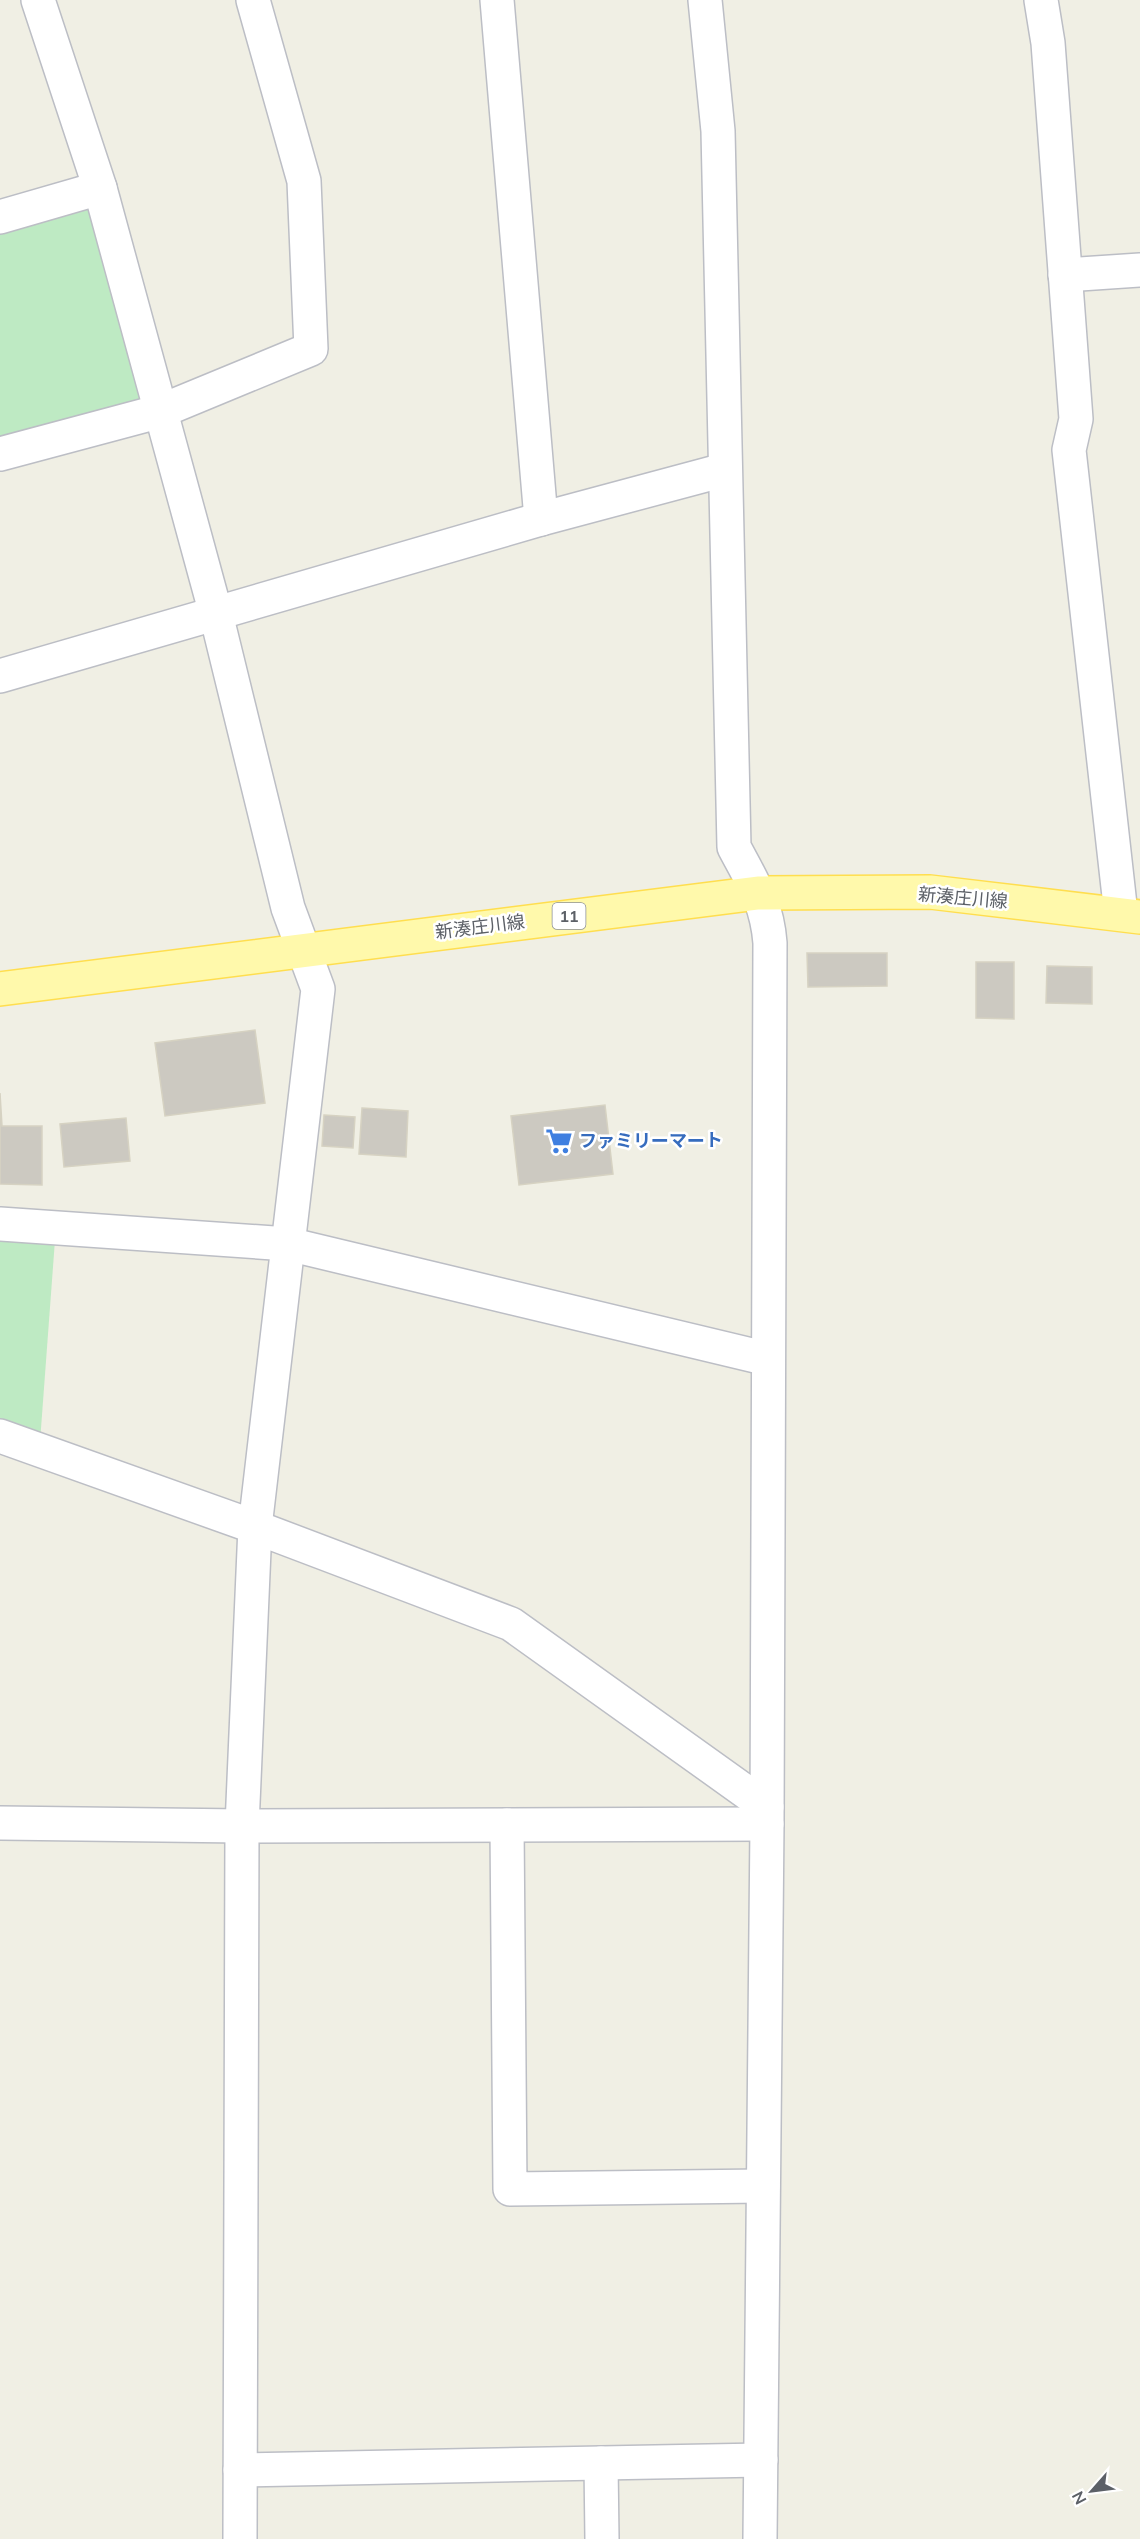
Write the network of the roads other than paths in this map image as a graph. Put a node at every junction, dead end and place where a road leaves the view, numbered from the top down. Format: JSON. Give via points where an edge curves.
{"nodes":[{"id":1,"x":38,"y":0,"type":"edge"},
{"id":2,"x":253,"y":0,"type":"edge"},
{"id":3,"x":497,"y":0,"type":"edge"},
{"id":4,"x":705,"y":0,"type":"edge"},
{"id":5,"x":1041,"y":0,"type":"edge"},
{"id":6,"x":100,"y":188,"type":"junction"},
{"id":7,"x":0,"y":217,"type":"edge"},
{"id":8,"x":1140,"y":270,"type":"edge"},
{"id":9,"x":1065,"y":275,"type":"junction"},
{"id":10,"x":161,"y":411,"type":"junction"},
{"id":11,"x":0,"y":454,"type":"edge"},
{"id":12,"x":724,"y":470,"type":"junction"},
{"id":13,"x":541,"y":519,"type":"junction"},
{"id":14,"x":216,"y":614,"type":"junction"},
{"id":15,"x":0,"y":676,"type":"edge"},
{"id":16,"x":758,"y":893,"type":"junction"},
{"id":17,"x":1130,"y":916,"type":"edge"},
{"id":18,"x":304,"y":950,"type":"junction"},
{"id":19,"x":0,"y":989,"type":"edge"},
{"id":20,"x":0,"y":1224,"type":"edge"},
{"id":21,"x":288,"y":1244,"type":"junction"},
{"id":22,"x":768,"y":1359,"type":"junction"},
{"id":23,"x":0,"y":1436,"type":"edge"},
{"id":24,"x":255,"y":1527,"type":"junction"},
{"id":25,"x":767,"y":1816,"type":"junction"},
{"id":26,"x":0,"y":1823,"type":"edge"},
{"id":27,"x":507,"y":1825,"type":"junction"},
{"id":28,"x":242,"y":1826,"type":"junction"},
{"id":29,"x":763,"y":2186,"type":"junction"},
{"id":30,"x":761,"y":2460,"type":"junction"},
{"id":31,"x":600,"y":2463,"type":"junction"},
{"id":32,"x":240,"y":2470,"type":"junction"},
{"id":33,"x":240,"y":2539,"type":"edge"},
{"id":34,"x":602,"y":2539,"type":"edge"},
{"id":35,"x":760,"y":2539,"type":"edge"}],
"edges":[{"from":1,"to":6,"type":"street"},
{"from":2,"to":10,"type":"street","via":[[304,181],[310,349]]},
{"from":3,"to":13,"type":"street"},
{"from":4,"to":12,"type":"street","via":[[718,131]]},
{"from":5,"to":9,"type":"street","via":[[1048,43]]},
{"from":6,"to":7,"type":"street"},
{"from":6,"to":10,"type":"street"},
{"from":8,"to":9,"type":"street"},
{"from":9,"to":17,"type":"street","via":[[1076,419],[1069,450]]},
{"from":10,"to":11,"type":"street"},
{"from":10,"to":14,"type":"street"},
{"from":12,"to":13,"type":"street"},
{"from":12,"to":16,"type":"street","via":[[734,847]]},
{"from":13,"to":14,"type":"street"},
{"from":14,"to":15,"type":"street"},
{"from":14,"to":18,"type":"street","via":[[288,908]]},
{"from":16,"to":17,"type":"main road","name":"新湊庄川線","number":"11","via":[[930,892]]},
{"from":16,"to":18,"type":"main road","name":"新湊庄川線","number":"11"},
{"from":16,"to":22,"type":"street","via":[[768,919],[770,944]]},
{"from":18,"to":19,"type":"main road","name":"新湊庄川線","number":"11"},
{"from":18,"to":21,"type":"street","via":[[318,1000]]},
{"from":20,"to":21,"type":"street"},
{"from":21,"to":22,"type":"street"},
{"from":21,"to":24,"type":"street"},
{"from":22,"to":25,"type":"street"},
{"from":23,"to":24,"type":"street"},
{"from":24,"to":25,"type":"street","via":[[511,1623]]},
{"from":24,"to":28,"type":"street"},
{"from":25,"to":27,"type":"street"},
{"from":25,"to":29,"type":"street"},
{"from":26,"to":28,"type":"street"},
{"from":27,"to":28,"type":"street"},
{"from":27,"to":29,"type":"street","via":[[510,2189]]},
{"from":28,"to":32,"type":"street"},
{"from":29,"to":30,"type":"street"},
{"from":30,"to":31,"type":"street"},
{"from":30,"to":35,"type":"street"},
{"from":31,"to":32,"type":"street"},
{"from":31,"to":34,"type":"street"},
{"from":32,"to":33,"type":"street"}]}
